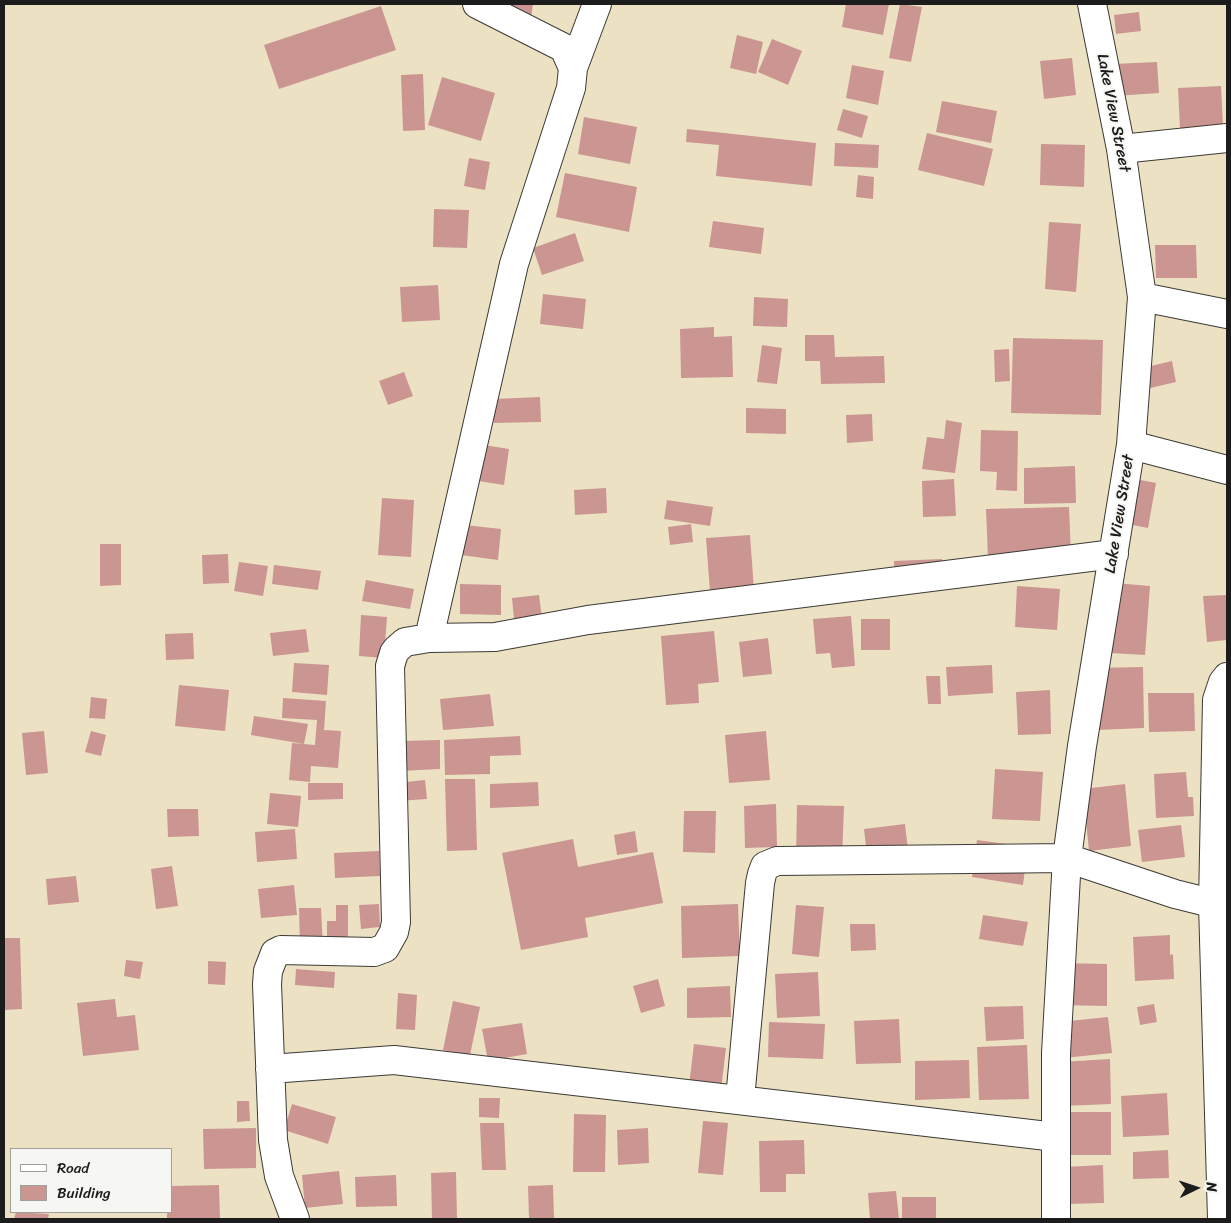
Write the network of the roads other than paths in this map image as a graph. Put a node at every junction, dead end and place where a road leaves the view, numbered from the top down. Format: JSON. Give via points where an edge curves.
{"nodes":[{"id":1,"x":477,"y":4,"type":"edge"},
{"id":2,"x":598,"y":4,"type":"edge"},
{"id":3,"x":1092,"y":4,"type":"edge"},
{"id":4,"x":573,"y":68,"type":"junction"},
{"id":5,"x":1227,"y":138,"type":"edge"},
{"id":6,"x":1121,"y":149,"type":"junction"},
{"id":7,"x":1142,"y":297,"type":"junction"},
{"id":8,"x":1227,"y":314,"type":"edge"},
{"id":9,"x":1132,"y":445,"type":"junction"},
{"id":10,"x":1227,"y":470,"type":"edge"},
{"id":11,"x":1114,"y":554,"type":"junction"},
{"id":12,"x":429,"y":638,"type":"junction"},
{"id":13,"x":1227,"y":677,"type":"edge"},
{"id":14,"x":1067,"y":858,"type":"junction"},
{"id":15,"x":1220,"y":906,"type":"edge"},
{"id":16,"x":270,"y":1069,"type":"junction"},
{"id":17,"x":740,"y":1099,"type":"junction"},
{"id":18,"x":1056,"y":1137,"type":"junction"},
{"id":19,"x":295,"y":1219,"type":"edge"},
{"id":20,"x":1056,"y":1219,"type":"edge"},
{"id":21,"x":1222,"y":1219,"type":"edge"}],
"edges":[{"from":1,"to":4,"type":"street","via":[[564,48]]},
{"from":2,"to":4,"type":"street"},
{"from":3,"to":6,"type":"street","name":"Lake View Street"},
{"from":4,"to":12,"type":"street","via":[[571,88],[514,264]]},
{"from":5,"to":6,"type":"street"},
{"from":6,"to":7,"type":"street","name":"Lake View Street"},
{"from":7,"to":8,"type":"street"},
{"from":7,"to":9,"type":"street","name":"Lake View Street"},
{"from":9,"to":10,"type":"street"},
{"from":9,"to":11,"type":"street","name":"Lake View Street"},
{"from":11,"to":12,"type":"street","via":[[588,620],[496,637]]},
{"from":11,"to":14,"type":"street","name":"Lake View Street"},
{"from":12,"to":16,"type":"street","via":[[406,642],[397,648],[390,666],[394,932],[386,948],[374,952],[287,949],[275,953],[267,984]]},
{"from":13,"to":15,"type":"street","via":[[1217,700]]},
{"from":14,"to":15,"type":"street"},
{"from":14,"to":17,"type":"street","via":[[777,861],[766,866],[760,884]]},
{"from":14,"to":18,"type":"street","name":"Lake View Street","via":[[1056,1053]]},
{"from":15,"to":21,"type":"street"},
{"from":16,"to":17,"type":"street","via":[[394,1060]]},
{"from":16,"to":19,"type":"street","via":[[275,1159]]},
{"from":17,"to":18,"type":"street"},
{"from":18,"to":20,"type":"street","name":"Lake View Street"}]}
